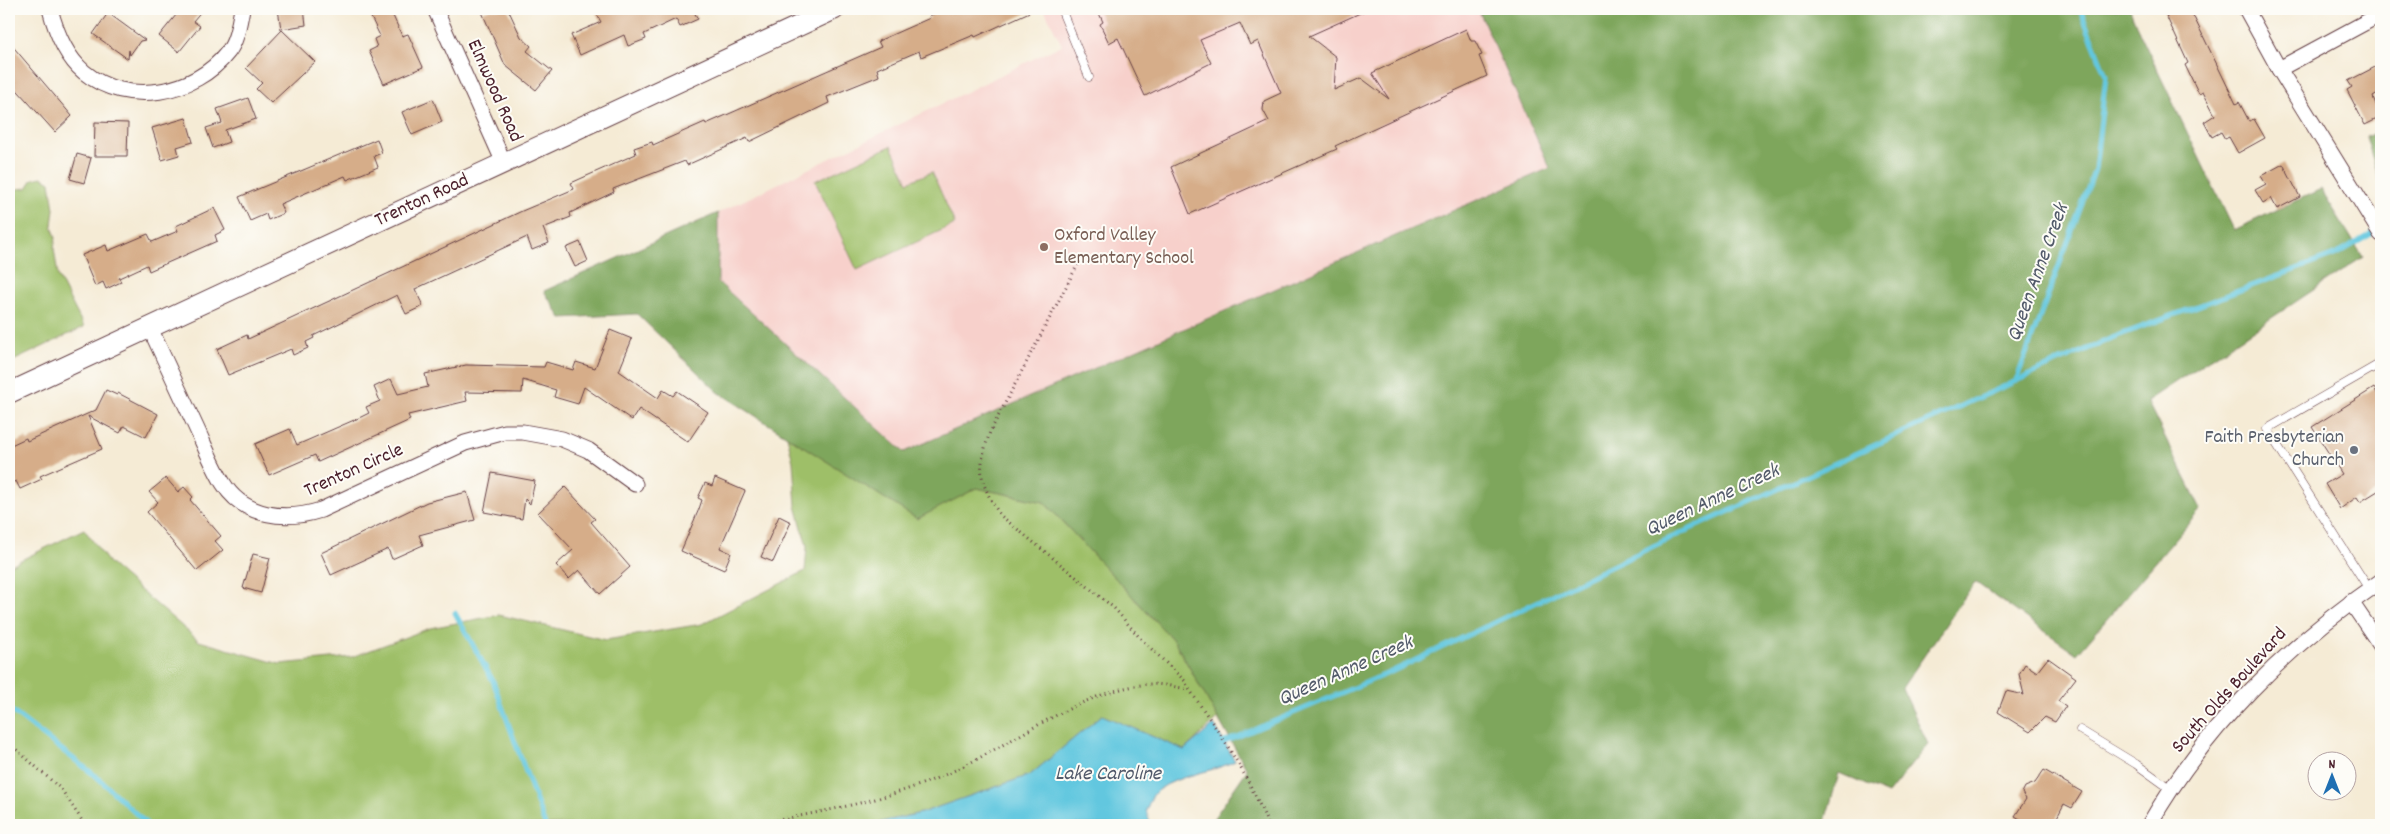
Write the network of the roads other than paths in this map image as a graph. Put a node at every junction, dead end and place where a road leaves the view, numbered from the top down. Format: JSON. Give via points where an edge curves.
{"nodes":[{"id":1,"x":50,"y":9,"type":"edge"},
{"id":2,"x":242,"y":9,"type":"edge"},
{"id":3,"x":435,"y":9,"type":"edge"},
{"id":4,"x":835,"y":9,"type":"edge"},
{"id":5,"x":1061,"y":9,"type":"edge"},
{"id":6,"x":2246,"y":9,"type":"edge"},
{"id":7,"x":2381,"y":14,"type":"edge"},
{"id":8,"x":2279,"y":69,"type":"junction"},
{"id":9,"x":1089,"y":77,"type":"dead end"},
{"id":10,"x":504,"y":163,"type":"junction"},
{"id":11,"x":2381,"y":234,"type":"edge"},
{"id":12,"x":150,"y":328,"type":"junction"},
{"id":13,"x":2381,"y":363,"type":"edge"},
{"id":14,"x":9,"y":394,"type":"edge"},
{"id":15,"x":635,"y":484,"type":"dead end"},
{"id":16,"x":2375,"y":585,"type":"edge"},
{"id":17,"x":2351,"y":602,"type":"junction"},
{"id":18,"x":2381,"y":646,"type":"edge"},
{"id":19,"x":2080,"y":730,"type":"dead end"},
{"id":20,"x":2172,"y":790,"type":"junction"},
{"id":21,"x":2155,"y":823,"type":"edge"}],
"edges":[{"from":1,"to":2,"type":"street","via":[[62,44],[84,72],[112,88],[153,92],[180,88],[211,69],[228,52]]},
{"from":3,"to":10,"type":"street","name":"Elmwood Road"},
{"from":4,"to":10,"type":"main road","name":"Trenton Road"},
{"from":5,"to":9,"type":"lane"},
{"from":6,"to":8,"type":"street"},
{"from":7,"to":8,"type":"street"},
{"from":8,"to":11,"type":"street"},
{"from":10,"to":12,"type":"main road","name":"Trenton Road"},
{"from":12,"to":14,"type":"main road","name":"Trenton Road"},
{"from":12,"to":15,"type":"street","name":"Trenton Circle","via":[[222,482],[243,503],[264,514],[302,516],[321,510],[465,443],[505,432],[562,438],[588,450]]},
{"from":13,"to":16,"type":"lane","via":[[2266,429]]},
{"from":16,"to":17,"type":"street","name":"South Olds Boulevard"},
{"from":17,"to":18,"type":"street"},
{"from":17,"to":20,"type":"street","name":"South Olds Boulevard","via":[[2276,664],[2221,724]]},
{"from":19,"to":20,"type":"lane"},
{"from":20,"to":21,"type":"street","name":"South Olds Boulevard"}]}
